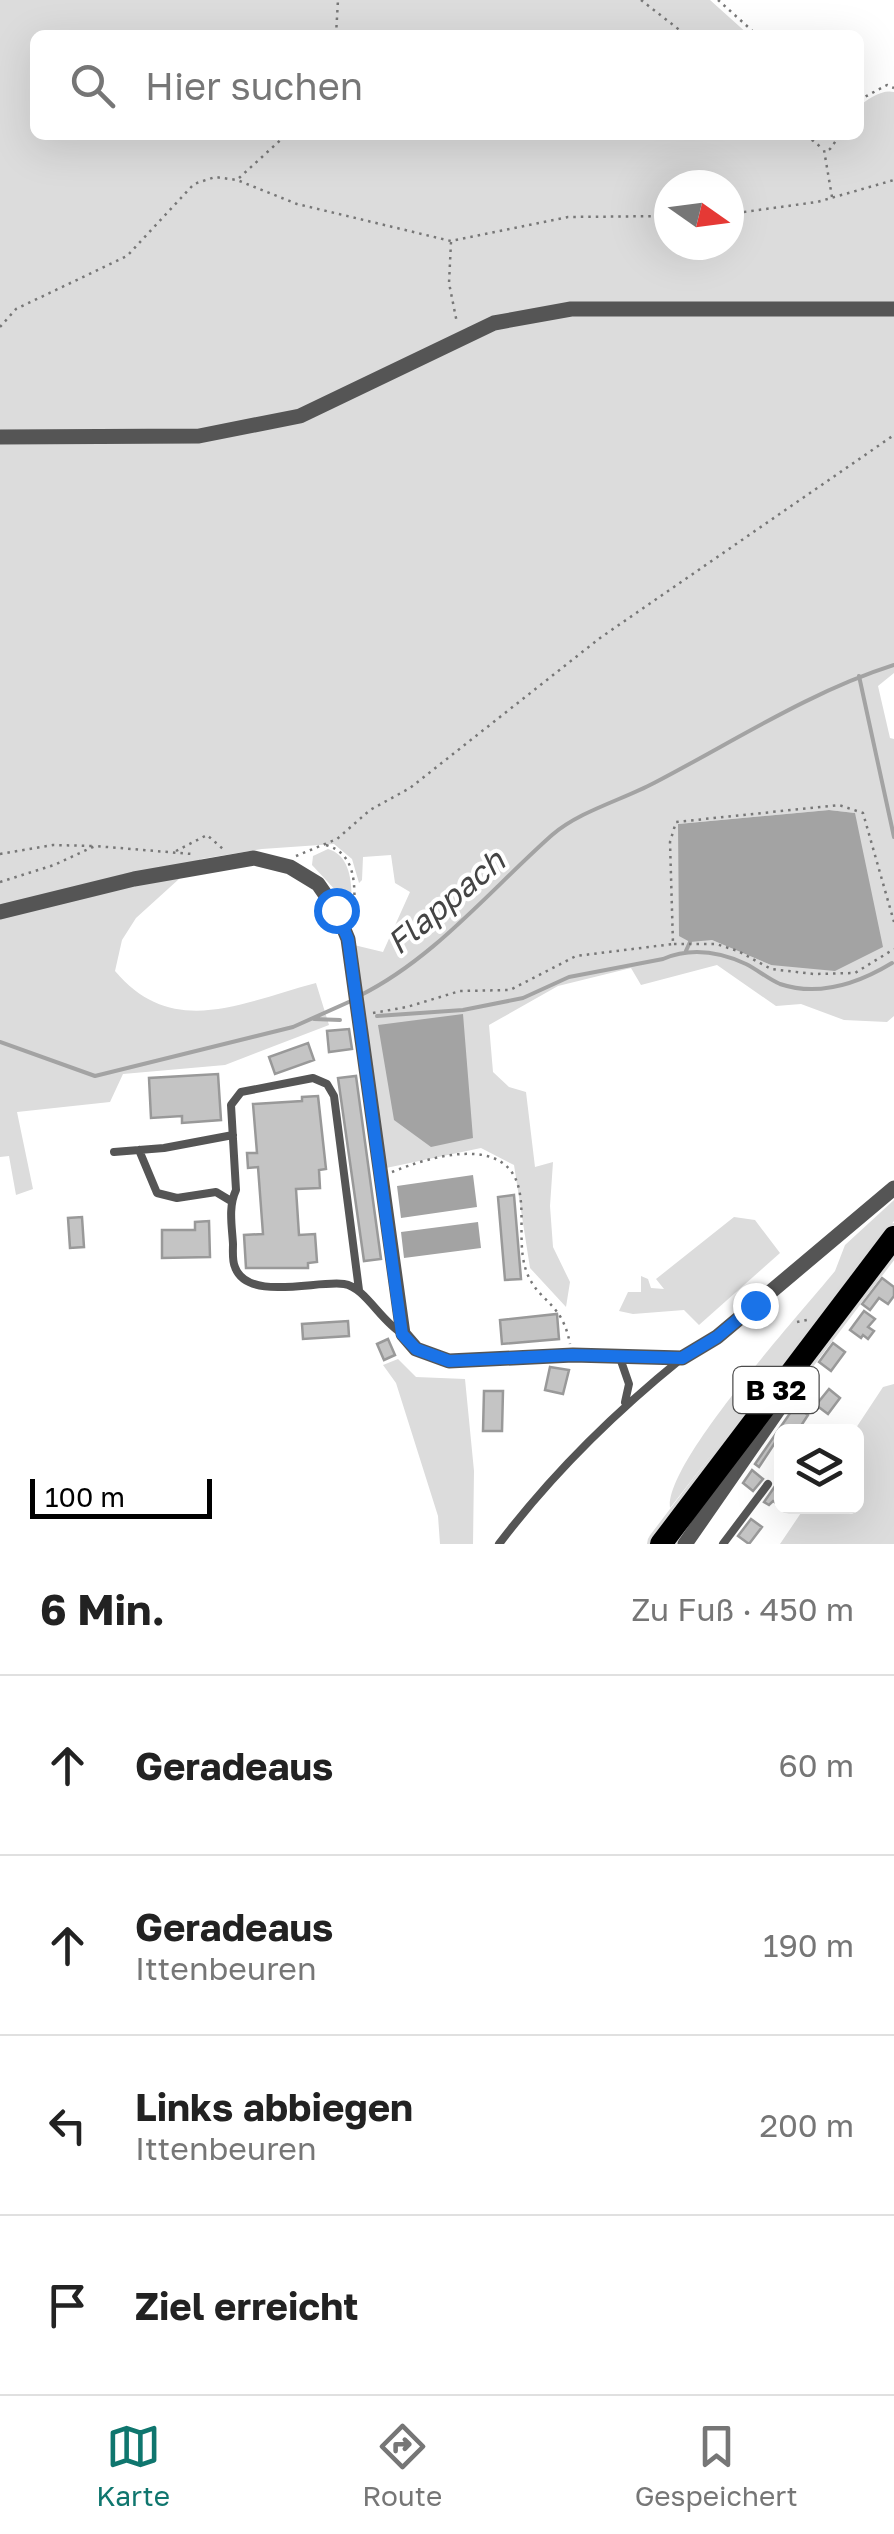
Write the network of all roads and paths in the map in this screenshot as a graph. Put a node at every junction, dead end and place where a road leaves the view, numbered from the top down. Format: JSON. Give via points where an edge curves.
{"nodes":[{"id":1,"x":338,"y":0,"type":"edge"},
{"id":2,"x":641,"y":0,"type":"edge"},
{"id":3,"x":718,"y":0,"type":"edge"},
{"id":4,"x":336,"y":30,"type":"edge"},
{"id":5,"x":680,"y":30,"type":"edge"},
{"id":6,"x":751,"y":30,"type":"edge"},
{"id":7,"x":894,"y":88,"type":"edge"},
{"id":8,"x":864,"y":97,"type":"edge"},
{"id":9,"x":281,"y":140,"type":"edge"},
{"id":10,"x":812,"y":140,"type":"edge"},
{"id":11,"x":836,"y":140,"type":"edge"},
{"id":12,"x":824,"y":150,"type":"junction"},
{"id":13,"x":237,"y":180,"type":"junction"},
{"id":14,"x":894,"y":180,"type":"edge"},
{"id":15,"x":832,"y":198,"type":"junction"},
{"id":16,"x":744,"y":212,"type":"edge"},
{"id":17,"x":654,"y":216,"type":"edge"},
{"id":18,"x":451,"y":241,"type":"junction"},
{"id":19,"x":894,"y":309,"type":"edge"},
{"id":20,"x":0,"y":327,"type":"edge"},
{"id":21,"x":461,"y":339,"type":"junction"},
{"id":22,"x":894,"y":435,"type":"edge"},
{"id":23,"x":0,"y":438,"type":"edge"},
{"id":24,"x":325,"y":844,"type":"junction"},
{"id":25,"x":95,"y":846,"type":"junction"},
{"id":26,"x":176,"y":851,"type":"junction"},
{"id":27,"x":0,"y":854,"type":"edge"},
{"id":28,"x":236,"y":860,"type":"junction"},
{"id":29,"x":206,"y":865,"type":"junction"},
{"id":30,"x":290,"y":867,"type":"junction"},
{"id":31,"x":0,"y":882,"type":"edge"},
{"id":32,"x":0,"y":912,"type":"edge"},
{"id":33,"x":894,"y":922,"type":"edge"},
{"id":34,"x":348,"y":939,"type":"junction"},
{"id":35,"x":674,"y":944,"type":"junction"},
{"id":36,"x":890,"y":951,"type":"edge"},
{"id":37,"x":355,"y":1004,"type":"junction"},
{"id":38,"x":233,"y":1134,"type":"junction"},
{"id":39,"x":139,"y":1150,"type":"junction"},
{"id":40,"x":114,"y":1152,"type":"dead end"},
{"id":41,"x":379,"y":1178,"type":"junction"},
{"id":42,"x":894,"y":1188,"type":"edge"},
{"id":43,"x":231,"y":1201,"type":"junction"},
{"id":44,"x":891,"y":1246,"type":"edge"},
{"id":45,"x":359,"y":1290,"type":"junction"},
{"id":46,"x":828,"y":1322,"type":"junction"},
{"id":47,"x":402,"y":1334,"type":"junction"},
{"id":48,"x":572,"y":1355,"type":"junction"},
{"id":49,"x":620,"y":1358,"type":"junction"},
{"id":50,"x":682,"y":1358,"type":"junction"},
{"id":51,"x":625,"y":1404,"type":"junction"},
{"id":52,"x":768,"y":1484,"type":"dead end"},
{"id":53,"x":499,"y":1544,"type":"edge"},
{"id":54,"x":660,"y":1544,"type":"edge"},
{"id":55,"x":684,"y":1544,"type":"edge"},
{"id":56,"x":723,"y":1544,"type":"edge"}],
"edges":[{"from":1,"to":4,"type":"path"},
{"from":2,"to":5,"type":"path"},
{"from":3,"to":6,"type":"path"},
{"from":7,"to":8,"type":"path","via":[[886,85]]},
{"from":9,"to":13,"type":"path"},
{"from":10,"to":12,"type":"path"},
{"from":11,"to":12,"type":"path"},
{"from":12,"to":15,"type":"path"},
{"from":13,"to":18,"type":"path","via":[[297,204]]},
{"from":13,"to":20,"type":"path","via":[[215,177],[194,184],[127,256],[16,309]]},
{"from":14,"to":15,"type":"path"},
{"from":15,"to":16,"type":"path"},
{"from":17,"to":18,"type":"path","via":[[568,218]]},
{"from":18,"to":21,"type":"path","via":[[449,283]]},
{"from":19,"to":21,"type":"street","via":[[571,309],[494,323]]},
{"from":21,"to":23,"type":"street","via":[[300,416],[199,436]]},
{"from":22,"to":24,"type":"path","via":[[600,638],[410,788]]},
{"from":24,"to":30,"type":"path","via":[[299,854]]},
{"from":24,"to":34,"type":"path","via":[[351,866],[355,899]]},
{"from":25,"to":26,"type":"path"},
{"from":25,"to":27,"type":"path","via":[[53,844]]},
{"from":25,"to":31,"type":"path"},
{"from":26,"to":28,"type":"path","via":[[208,834]]},
{"from":26,"to":29,"type":"path","via":[[204,856]]},
{"from":28,"to":29,"type":"street"},
{"from":28,"to":30,"type":"street"},
{"from":29,"to":32,"type":"street"},
{"from":30,"to":34,"type":"street","via":[[318,884]]},
{"from":33,"to":35,"type":"path","via":[[862,813],[839,806],[802,809],[676,822],[670,842]]},
{"from":34,"to":37,"type":"street"},
{"from":35,"to":36,"type":"path","via":[[716,944],[771,970],[814,974],[855,973]]},
{"from":35,"to":37,"type":"path","via":[[576,956],[510,990],[460,991],[406,1007]]},
{"from":37,"to":41,"type":"street"},
{"from":38,"to":39,"type":"lane"},
{"from":38,"to":43,"type":"lane"},
{"from":38,"to":45,"type":"lane","via":[[231,1106],[242,1092],[314,1078],[327,1084],[334,1096]]},
{"from":39,"to":40,"type":"lane"},
{"from":39,"to":43,"type":"lane","via":[[157,1193],[177,1198],[216,1192]]},
{"from":41,"to":47,"type":"street"},
{"from":41,"to":48,"type":"path","via":[[475,1153],[509,1166],[519,1188],[527,1272],[565,1320]]},
{"from":42,"to":50,"type":"street","via":[[717,1337]]},
{"from":43,"to":45,"type":"lane","via":[[234,1266],[252,1285],[345,1284]]},
{"from":44,"to":46,"type":"main road","number":"B 32"},
{"from":45,"to":47,"type":"lane"},
{"from":46,"to":54,"type":"main road","number":"B 32"},
{"from":46,"to":55,"type":"street","via":[[806,1369]]},
{"from":47,"to":48,"type":"street","via":[[416,1349],[449,1361]]},
{"from":48,"to":49,"type":"street"},
{"from":49,"to":50,"type":"street"},
{"from":49,"to":51,"type":"lane","via":[[630,1384]]},
{"from":50,"to":51,"type":"lane"},
{"from":51,"to":53,"type":"lane"},
{"from":52,"to":56,"type":"lane"}]}
